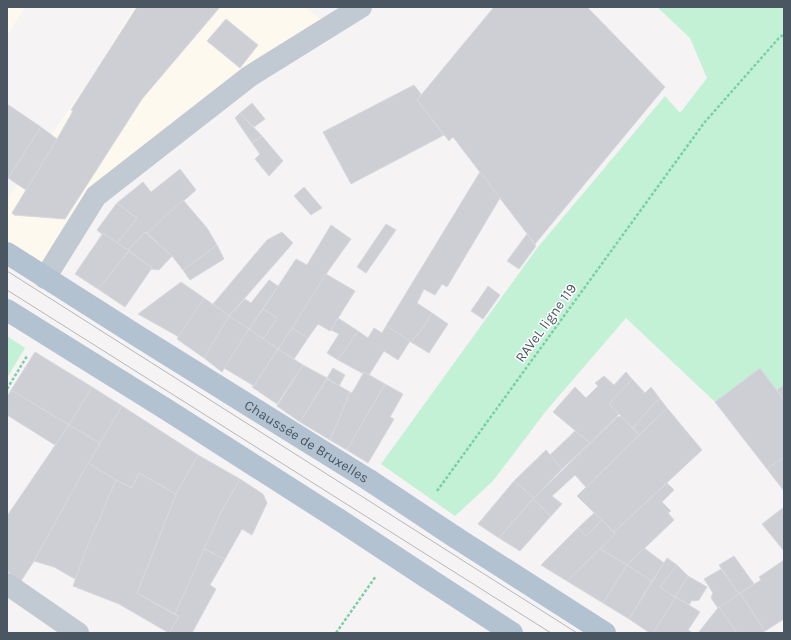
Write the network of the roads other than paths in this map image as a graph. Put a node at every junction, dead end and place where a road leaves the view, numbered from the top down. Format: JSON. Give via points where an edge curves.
{"nodes":[{"id":1,"x":361,"y":7,"type":"edge"},
{"id":2,"x":7,"y":253,"type":"edge"},
{"id":3,"x":45,"y":278,"type":"junction"},
{"id":4,"x":7,"y":310,"type":"edge"},
{"id":5,"x":7,"y":584,"type":"edge"},
{"id":6,"x":78,"y":633,"type":"edge"},
{"id":7,"x":512,"y":633,"type":"edge"},
{"id":8,"x":604,"y":633,"type":"edge"}],
"edges":[{"from":1,"to":3,"type":"street","via":[[250,76],[96,196]]},
{"from":2,"to":3,"type":"main road","name":"Chaussée de Bruxelles"},
{"from":3,"to":8,"type":"main road","name":"Chaussée de Bruxelles","bridge":true,"via":[[369,480]]},
{"from":4,"to":7,"type":"main road","bridge":true,"via":[[170,411]]},
{"from":5,"to":6,"type":"street"}]}
